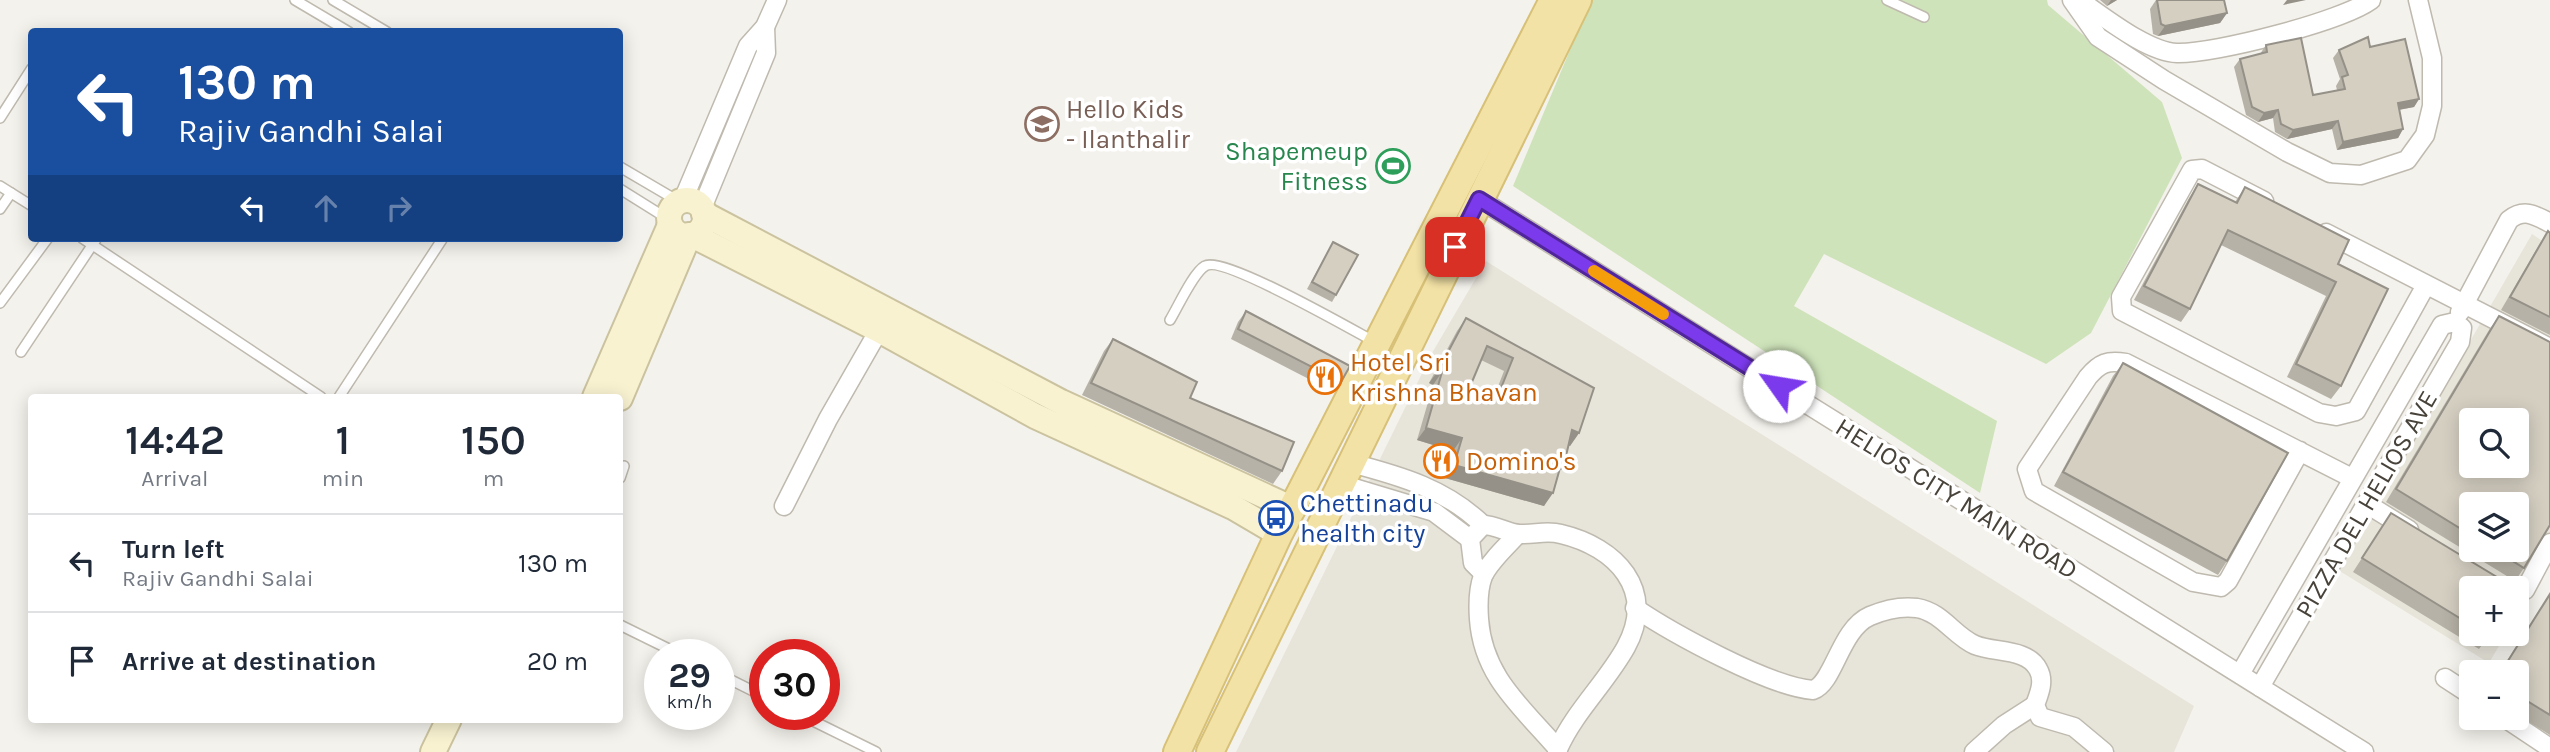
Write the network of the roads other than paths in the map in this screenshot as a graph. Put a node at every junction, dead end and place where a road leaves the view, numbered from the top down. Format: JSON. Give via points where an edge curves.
{"nodes":[{"id":1,"x":295,"y":0,"type":"edge"},
{"id":2,"x":333,"y":0,"type":"edge"},
{"id":3,"x":777,"y":0,"type":"edge"},
{"id":4,"x":1552,"y":0,"type":"edge"},
{"id":5,"x":1578,"y":0,"type":"edge"},
{"id":6,"x":1887,"y":0,"type":"edge"},
{"id":7,"x":2072,"y":0,"type":"edge"},
{"id":8,"x":2079,"y":0,"type":"edge"},
{"id":9,"x":2371,"y":0,"type":"edge"},
{"id":10,"x":2418,"y":0,"type":"edge"},
{"id":11,"x":1924,"y":18,"type":"dead end"},
{"id":12,"x":342,"y":28,"type":"edge"},
{"id":13,"x":380,"y":28,"type":"edge"},
{"id":14,"x":28,"y":74,"type":"edge"},
{"id":15,"x":0,"y":118,"type":"edge"},
{"id":16,"x":623,"y":169,"type":"edge"},
{"id":17,"x":0,"y":186,"type":"edge"},
{"id":18,"x":623,"y":190,"type":"edge"},
{"id":19,"x":11,"y":193,"type":"junction"},
{"id":20,"x":1479,"y":199,"type":"junction"},
{"id":21,"x":28,"y":204,"type":"edge"},
{"id":22,"x":0,"y":209,"type":"edge"},
{"id":23,"x":689,"y":210,"type":"junction"},
{"id":24,"x":2284,"y":212,"type":"edge"},
{"id":25,"x":2550,"y":223,"type":"edge"},
{"id":26,"x":2308,"y":224,"type":"edge"},
{"id":27,"x":44,"y":242,"type":"edge"},
{"id":28,"x":94,"y":242,"type":"edge"},
{"id":29,"x":96,"y":242,"type":"edge"},
{"id":30,"x":440,"y":242,"type":"edge"},
{"id":31,"x":2426,"y":285,"type":"junction"},
{"id":32,"x":0,"y":303,"type":"edge"},
{"id":33,"x":2464,"y":303,"type":"junction"},
{"id":34,"x":1170,"y":320,"type":"dead end"},
{"id":35,"x":2455,"y":322,"type":"junction"},
{"id":36,"x":879,"y":330,"type":"junction"},
{"id":37,"x":914,"y":336,"type":"junction"},
{"id":38,"x":1378,"y":343,"type":"junction"},
{"id":39,"x":2550,"y":348,"type":"edge"},
{"id":40,"x":21,"y":352,"type":"dead end"},
{"id":41,"x":317,"y":394,"type":"edge"},
{"id":42,"x":341,"y":394,"type":"edge"},
{"id":43,"x":597,"y":394,"type":"edge"},
{"id":44,"x":621,"y":394,"type":"edge"},
{"id":45,"x":1055,"y":412,"type":"junction"},
{"id":46,"x":2300,"y":452,"type":"junction"},
{"id":47,"x":624,"y":466,"type":"dead end"},
{"id":48,"x":623,"y":469,"type":"edge"},
{"id":49,"x":1346,"y":474,"type":"junction"},
{"id":50,"x":2351,"y":478,"type":"junction"},
{"id":51,"x":2367,"y":504,"type":"junction"},
{"id":52,"x":784,"y":506,"type":"dead end"},
{"id":53,"x":1293,"y":509,"type":"junction"},
{"id":54,"x":1483,"y":525,"type":"junction"},
{"id":55,"x":1279,"y":534,"type":"junction"},
{"id":56,"x":1518,"y":534,"type":"junction"},
{"id":57,"x":2423,"y":538,"type":"edge"},
{"id":58,"x":1470,"y":539,"type":"junction"},
{"id":59,"x":2550,"y":543,"type":"edge"},
{"id":60,"x":1484,"y":574,"type":"junction"},
{"id":61,"x":2529,"y":582,"type":"edge"},
{"id":62,"x":1635,"y":608,"type":"junction"},
{"id":63,"x":623,"y":626,"type":"edge"},
{"id":64,"x":649,"y":639,"type":"edge"},
{"id":65,"x":2240,"y":674,"type":"junction"},
{"id":66,"x":2445,"y":678,"type":"dead end"},
{"id":67,"x":2260,"y":687,"type":"junction"},
{"id":68,"x":2459,"y":687,"type":"edge"},
{"id":69,"x":2035,"y":705,"type":"junction"},
{"id":70,"x":447,"y":723,"type":"edge"},
{"id":71,"x":831,"y":730,"type":"edge"},
{"id":72,"x":2523,"y":730,"type":"edge"},
{"id":73,"x":2550,"y":748,"type":"edge"},
{"id":74,"x":1558,"y":751,"type":"edge"},
{"id":75,"x":433,"y":752,"type":"edge"},
{"id":76,"x":876,"y":752,"type":"edge"},
{"id":77,"x":1177,"y":752,"type":"edge"},
{"id":78,"x":1210,"y":752,"type":"edge"},
{"id":79,"x":1973,"y":752,"type":"edge"},
{"id":80,"x":2104,"y":752,"type":"edge"},
{"id":81,"x":2364,"y":752,"type":"edge"}],
"edges":[{"from":1,"to":12,"type":"lane"},
{"from":2,"to":13,"type":"lane"},
{"from":3,"to":23,"type":"street","via":[[765,27],[748,46]]},
{"from":4,"to":38,"type":"main road"},
{"from":5,"to":20,"type":"main road"},
{"from":6,"to":11,"type":"lane"},
{"from":7,"to":10,"type":"street","via":[[2098,37],[2164,80],[2330,173],[2361,175],[2407,160],[2425,135],[2432,106],[2432,58]]},
{"from":8,"to":9,"type":"street","via":[[2136,37],[2176,53],[2285,32],[2358,10]]},
{"from":14,"to":15,"type":"lane"},
{"from":16,"to":23,"type":"lane"},
{"from":17,"to":19,"type":"lane"},
{"from":18,"to":23,"type":"lane"},
{"from":19,"to":21,"type":"lane"},
{"from":19,"to":22,"type":"lane"},
{"from":20,"to":49,"type":"main road"},
{"from":20,"to":65,"type":"street","name":"HELIOS CITY MAIN ROAD"},
{"from":23,"to":36,"type":"street"},
{"from":23,"to":37,"type":"street"},
{"from":23,"to":43,"type":"street"},
{"from":23,"to":44,"type":"street"},
{"from":24,"to":31,"type":"street","via":[[2202,169],[2192,170],[2121,297],[2122,311],[2319,413],[2336,416],[2356,411]]},
{"from":25,"to":33,"type":"street","name":"PIZZA DEL HELIOS AVE","via":[[2526,213],[2509,220]]},
{"from":26,"to":31,"type":"street"},
{"from":27,"to":32,"type":"lane"},
{"from":28,"to":40,"type":"lane"},
{"from":29,"to":41,"type":"lane"},
{"from":30,"to":42,"type":"lane"},
{"from":31,"to":33,"type":"street"},
{"from":33,"to":35,"type":"street","name":"PIZZA DEL HELIOS AVE"},
{"from":33,"to":39,"type":"street"},
{"from":34,"to":38,"type":"lane","via":[[1198,273],[1213,264],[1245,275]]},
{"from":35,"to":50,"type":"street","name":"PIZZA DEL HELIOS AVE","via":[[2442,325]]},
{"from":35,"to":51,"type":"street","name":"PIZZA DEL HELIOS AVE","via":[[2462,328],[2460,342]]},
{"from":36,"to":37,"type":"street"},
{"from":36,"to":52,"type":"street"},
{"from":37,"to":45,"type":"street"},
{"from":38,"to":53,"type":"main road"},
{"from":45,"to":53,"type":"street"},
{"from":45,"to":55,"type":"street"},
{"from":46,"to":46,"type":"street","via":[[2221,587],[2193,582],[2034,491],[2027,469],[2088,377],[2109,360],[2126,363]]},
{"from":46,"to":50,"type":"street"},
{"from":47,"to":48,"type":"lane"},
{"from":49,"to":54,"type":"street","via":[[1404,478],[1447,496]]},
{"from":49,"to":58,"type":"street","via":[[1434,512]]},
{"from":49,"to":78,"type":"main road"},
{"from":50,"to":65,"type":"street","name":"PIZZA DEL HELIOS AVE"},
{"from":51,"to":57,"type":"street"},
{"from":51,"to":67,"type":"street","name":"PIZZA DEL HELIOS AVE"},
{"from":53,"to":55,"type":"main road"},
{"from":54,"to":56,"type":"street"},
{"from":54,"to":58,"type":"street"},
{"from":55,"to":77,"type":"main road"},
{"from":56,"to":60,"type":"street"},
{"from":56,"to":62,"type":"street","via":[[1562,534],[1611,556],[1629,577]]},
{"from":58,"to":60,"type":"street","via":[[1473,563]]},
{"from":59,"to":61,"type":"street"},
{"from":60,"to":74,"type":"street","via":[[1478,602],[1484,655],[1494,674]]},
{"from":62,"to":69,"type":"street","via":[[1670,631],[1750,669],[1814,691],[1825,681],[1848,636],[1866,618],[1883,610],[1918,608],[1975,645],[2026,658],[2039,669],[2042,685]]},
{"from":62,"to":74,"type":"street","via":[[1635,625],[1626,646],[1569,726]]},
{"from":63,"to":64,"type":"lane"},
{"from":65,"to":67,"type":"street","name":"HELIOS CITY MAIN ROAD"},
{"from":66,"to":68,"type":"street"},
{"from":67,"to":81,"type":"street","name":"HELIOS CITY MAIN ROAD"},
{"from":69,"to":79,"type":"street","via":[[2004,724]]},
{"from":69,"to":80,"type":"street","via":[[2040,717],[2074,727]]},
{"from":70,"to":75,"type":"street"},
{"from":71,"to":76,"type":"lane"},
{"from":72,"to":73,"type":"street"}]}
